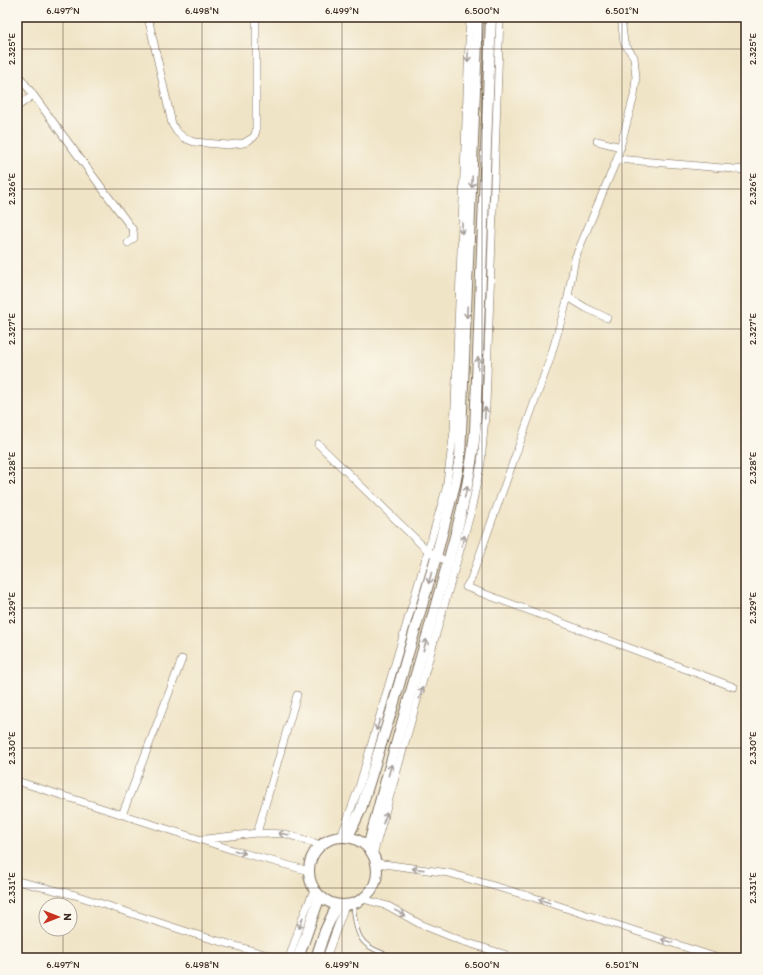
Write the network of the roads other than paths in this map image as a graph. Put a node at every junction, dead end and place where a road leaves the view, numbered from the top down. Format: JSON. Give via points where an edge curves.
{"nodes":[{"id":1,"x":148,"y":17,"type":"edge"},
{"id":2,"x":256,"y":17,"type":"edge"},
{"id":3,"x":470,"y":17,"type":"edge"},
{"id":4,"x":478,"y":17,"type":"edge"},
{"id":5,"x":492,"y":17,"type":"edge"},
{"id":6,"x":500,"y":17,"type":"edge"},
{"id":7,"x":622,"y":17,"type":"edge"},
{"id":8,"x":17,"y":74,"type":"edge"},
{"id":9,"x":33,"y":94,"type":"junction"},
{"id":10,"x":17,"y":106,"type":"edge"},
{"id":11,"x":597,"y":141,"type":"dead end"},
{"id":12,"x":621,"y":147,"type":"junction"},
{"id":13,"x":617,"y":159,"type":"junction"},
{"id":14,"x":746,"y":170,"type":"edge"},
{"id":15,"x":128,"y":243,"type":"dead end"},
{"id":16,"x":568,"y":297,"type":"junction"},
{"id":17,"x":607,"y":318,"type":"dead end"},
{"id":18,"x":318,"y":444,"type":"dead end"},
{"id":19,"x":432,"y":554,"type":"junction"},
{"id":20,"x":452,"y":565,"type":"junction"},
{"id":21,"x":182,"y":659,"type":"dead end"},
{"id":22,"x":734,"y":687,"type":"dead end"},
{"id":23,"x":297,"y":694,"type":"dead end"},
{"id":24,"x":17,"y":781,"type":"edge"},
{"id":25,"x":122,"y":815,"type":"junction"},
{"id":26,"x":257,"y":833,"type":"junction"},
{"id":27,"x":344,"y":837,"type":"junction"},
{"id":28,"x":204,"y":840,"type":"junction"},
{"id":29,"x":321,"y":845,"type":"junction"},
{"id":30,"x":373,"y":856,"type":"junction"},
{"id":31,"x":309,"y":871,"type":"junction"},
{"id":32,"x":17,"y":881,"type":"edge"},
{"id":33,"x":317,"y":893,"type":"junction"},
{"id":34,"x":364,"y":899,"type":"junction"},
{"id":35,"x":345,"y":905,"type":"junction"},
{"id":36,"x":278,"y":958,"type":"edge"},
{"id":37,"x":289,"y":958,"type":"edge"},
{"id":38,"x":298,"y":958,"type":"edge"},
{"id":39,"x":316,"y":958,"type":"edge"},
{"id":40,"x":326,"y":958,"type":"edge"},
{"id":41,"x":397,"y":958,"type":"edge"},
{"id":42,"x":516,"y":958,"type":"edge"},
{"id":43,"x":718,"y":958,"type":"edge"}],
"edges":[{"from":1,"to":2,"type":"street","via":[[175,128],[184,138],[194,142],[228,145],[244,143],[254,137],[256,132]]},
{"from":3,"to":19,"type":"street","one_way":true,"via":[[454,431],[446,489]]},
{"from":4,"to":19,"type":"main road","one_way":true,"via":[[462,430],[456,484]]},
{"from":20,"to":5,"type":"main road","one_way":true,"via":[[475,431]]},
{"from":20,"to":6,"type":"street","one_way":true,"via":[[477,491],[484,436]]},
{"from":7,"to":12,"type":"street","via":[[624,42],[634,57],[636,78]]},
{"from":8,"to":9,"type":"street"},
{"from":9,"to":10,"type":"street"},
{"from":9,"to":15,"type":"street","via":[[132,230],[134,238]]},
{"from":11,"to":12,"type":"street"},
{"from":12,"to":13,"type":"street"},
{"from":13,"to":14,"type":"street"},
{"from":13,"to":16,"type":"street","via":[[575,258]]},
{"from":16,"to":17,"type":"street"},
{"from":16,"to":22,"type":"street","via":[[550,359],[466,587]]},
{"from":18,"to":19,"type":"street"},
{"from":19,"to":20,"type":"street"},
{"from":19,"to":27,"type":"main road","one_way":true,"via":[[361,810]]},
{"from":30,"to":20,"type":"main road","one_way":true},
{"from":21,"to":25,"type":"street"},
{"from":23,"to":26,"type":"street"},
{"from":24,"to":25,"type":"street"},
{"from":25,"to":28,"type":"street"},
{"from":26,"to":28,"type":"street"},
{"from":29,"to":26,"type":"street","one_way":true,"via":[[286,834]]},
{"from":27,"to":29,"type":"main road"},
{"from":27,"to":30,"type":"main road","via":[[359,841]]},
{"from":28,"to":31,"type":"street","one_way":true},
{"from":29,"to":31,"type":"main road","via":[[311,860]]},
{"from":30,"to":34,"type":"main road","via":[[375,883]]},
{"from":43,"to":30,"type":"street","one_way":true,"via":[[535,898],[449,873]]},
{"from":31,"to":33,"type":"main road"},
{"from":32,"to":36,"type":"street","via":[[75,895]]},
{"from":33,"to":35,"type":"main road"},
{"from":33,"to":37,"type":"street","one_way":true,"via":[[304,914]]},
{"from":33,"to":38,"type":"main road"},
{"from":34,"to":35,"type":"main road"},
{"from":34,"to":42,"type":"street","one_way":true,"via":[[388,906],[420,924],[462,941]]},
{"from":35,"to":39,"type":"main road","via":[[325,931]]},
{"from":35,"to":40,"type":"street"},
{"from":35,"to":41,"type":"lane","via":[[360,939],[372,949]]}]}
